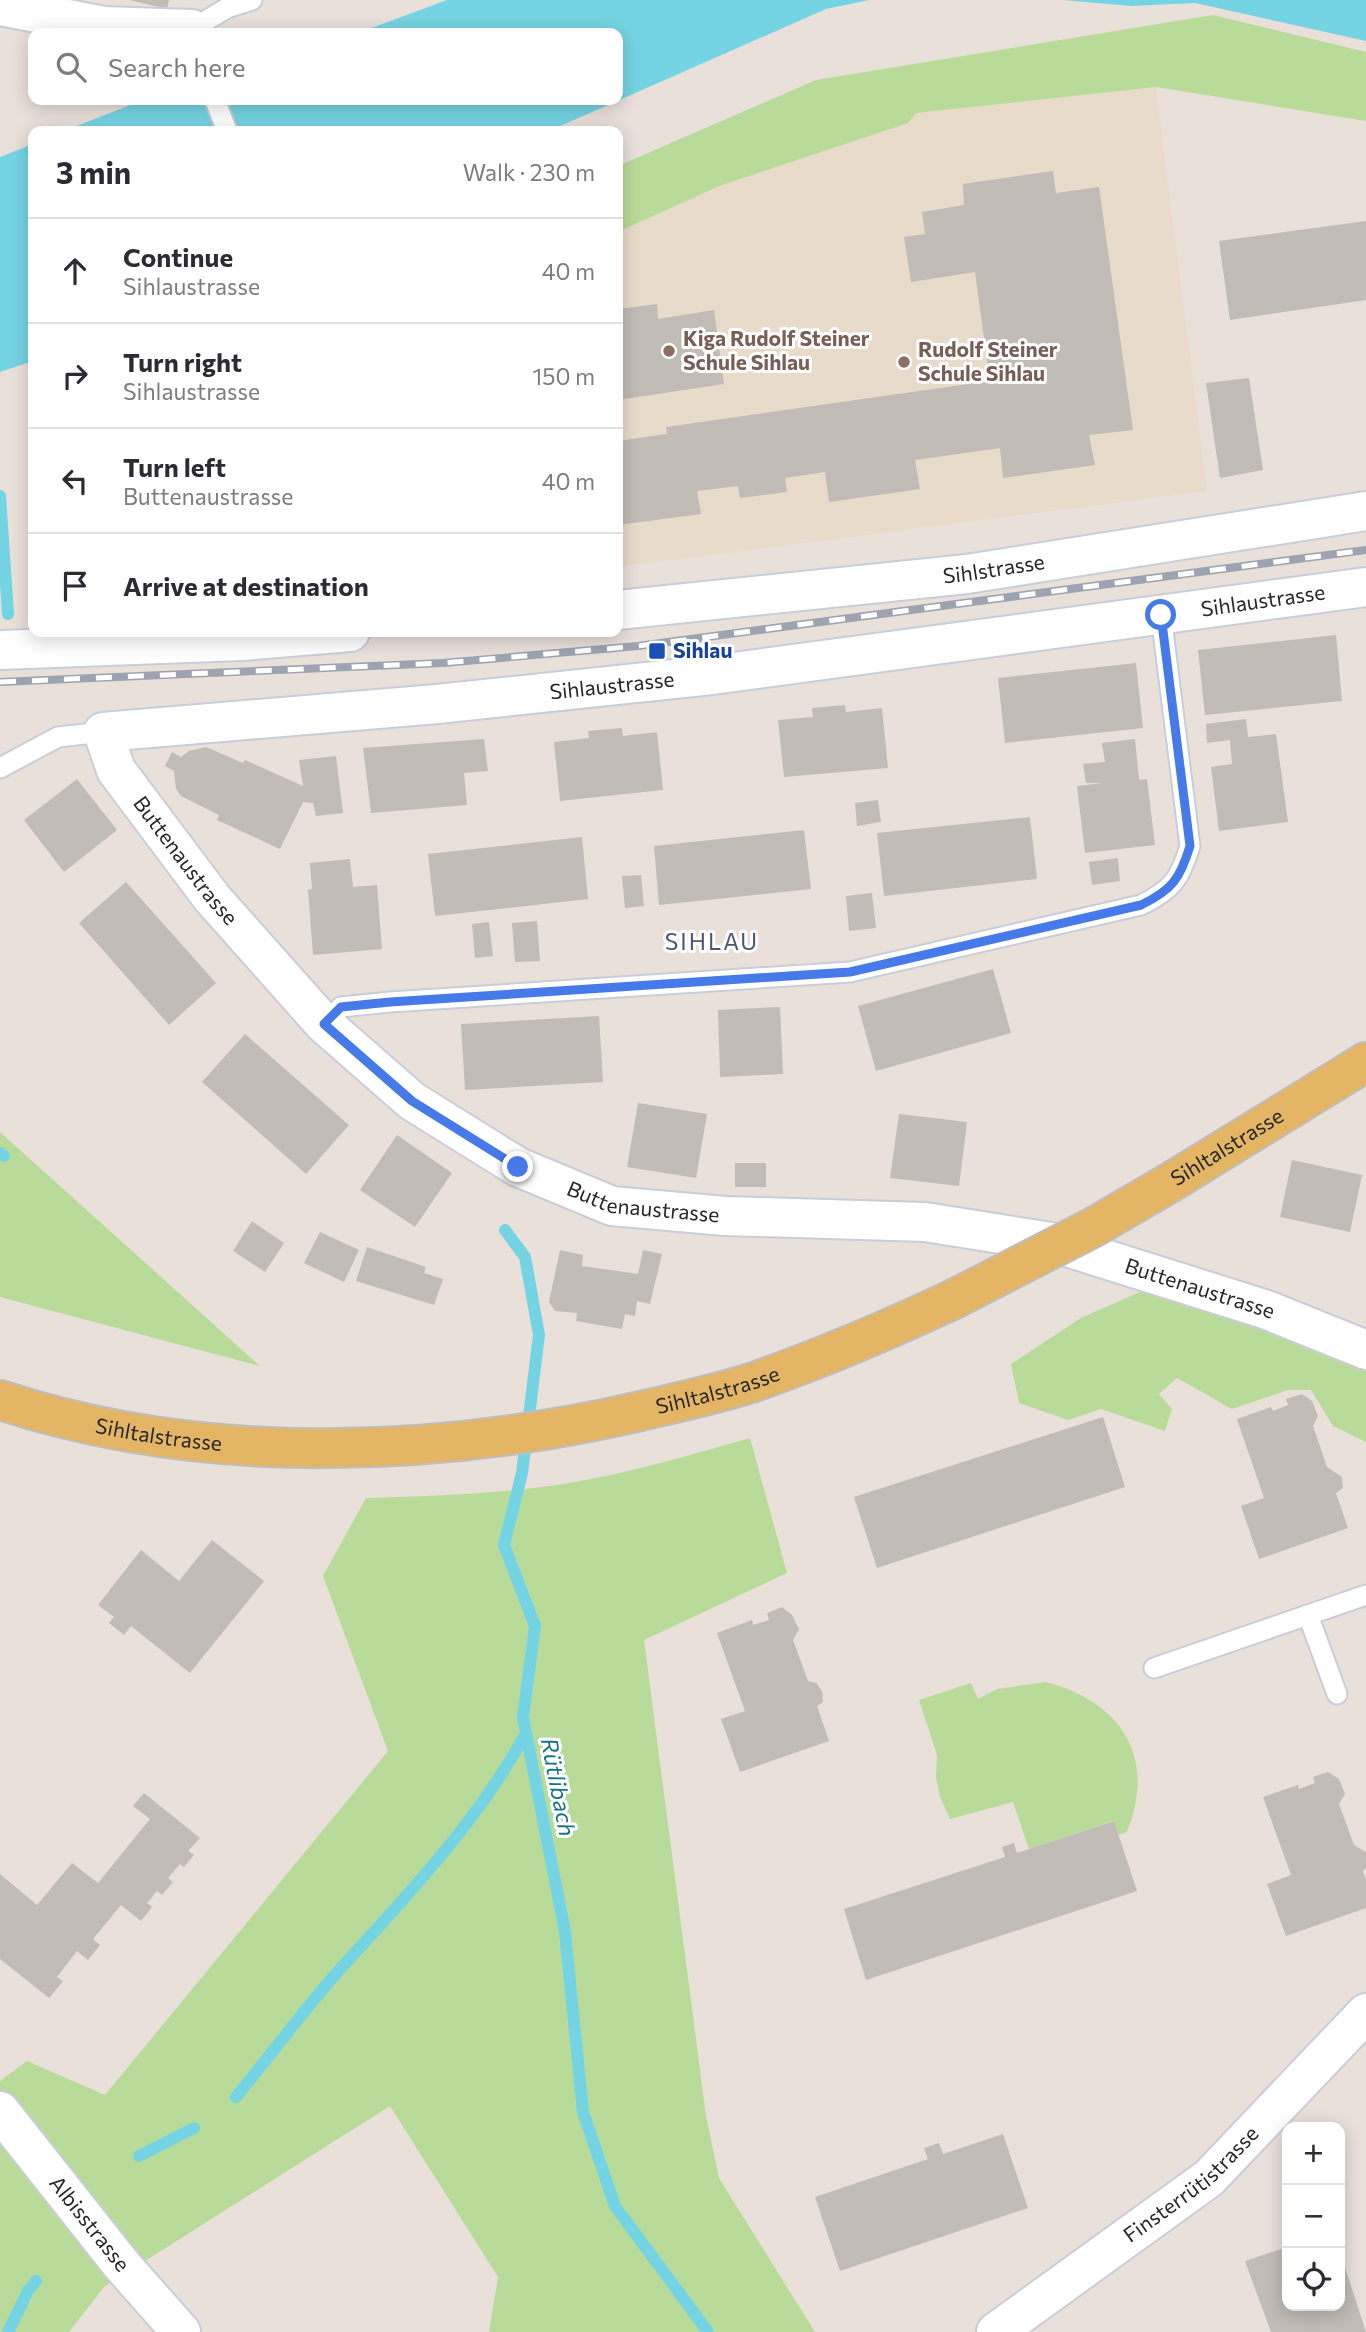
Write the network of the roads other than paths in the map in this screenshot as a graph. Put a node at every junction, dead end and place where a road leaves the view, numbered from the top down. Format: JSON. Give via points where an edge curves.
{"nodes":[{"id":1,"x":252,"y":0,"type":"edge"},
{"id":2,"x":0,"y":6,"type":"edge"},
{"id":3,"x":139,"y":28,"type":"edge"},
{"id":4,"x":197,"y":28,"type":"edge"},
{"id":5,"x":217,"y":105,"type":"edge"},
{"id":6,"x":225,"y":126,"type":"edge"},
{"id":7,"x":1366,"y":511,"type":"edge"},
{"id":8,"x":1366,"y":587,"type":"edge"},
{"id":9,"x":623,"y":609,"type":"edge"},
{"id":10,"x":1161,"y":615,"type":"junction"},
{"id":11,"x":290,"y":637,"type":"edge"},
{"id":12,"x":0,"y":650,"type":"edge"},
{"id":13,"x":103,"y":732,"type":"junction"},
{"id":14,"x":0,"y":768,"type":"edge"},
{"id":15,"x":324,"y":1024,"type":"junction"},
{"id":16,"x":1366,"y":1062,"type":"edge"},
{"id":17,"x":1366,"y":1350,"type":"edge"},
{"id":18,"x":0,"y":1400,"type":"edge"},
{"id":19,"x":1366,"y":1595,"type":"edge"},
{"id":20,"x":1308,"y":1615,"type":"junction"},
{"id":21,"x":1154,"y":1668,"type":"dead end"},
{"id":22,"x":1337,"y":1694,"type":"dead end"},
{"id":23,"x":1366,"y":2013,"type":"edge"},
{"id":24,"x":0,"y":2111,"type":"edge"},
{"id":25,"x":181,"y":2332,"type":"edge"},
{"id":26,"x":996,"y":2332,"type":"edge"}],
"edges":[{"from":1,"to":4,"type":"lane","via":[[227,8]]},
{"from":2,"to":3,"type":"street","via":[[104,26]]},
{"from":5,"to":6,"type":"lane"},
{"from":7,"to":9,"type":"street","name":"Sihlstrasse","via":[[967,575]]},
{"from":8,"to":10,"type":"street","name":"Sihlaustrasse"},
{"from":10,"to":13,"type":"street","name":"Sihlaustrasse","via":[[712,675]]},
{"from":10,"to":15,"type":"lane","via":[[1190,846],[1182,872],[1166,893],[1141,905],[850,972],[390,1002],[341,1007]]},
{"from":11,"to":12,"type":"street"},
{"from":13,"to":14,"type":"lane","via":[[58,737]]},
{"from":13,"to":15,"type":"street","name":"Buttenaustrasse","via":[[116,770],[212,898]]},
{"from":15,"to":17,"type":"street","name":"Buttenaustrasse","via":[[412,1101],[462,1135],[518,1167],[612,1206],[725,1216],[925,1222],[1051,1242],[1254,1306]]},
{"from":16,"to":18,"type":"main road","name":"Sihltalstrasse","bridge":true,"via":[[1094,1227],[954,1299],[867,1339],[704,1396],[559,1430],[411,1446],[284,1448],[138,1434]]},
{"from":19,"to":20,"type":"lane"},
{"from":20,"to":21,"type":"lane"},
{"from":20,"to":22,"type":"lane"},
{"from":23,"to":26,"type":"street","name":"Finsterrütistrasse","via":[[1209,2178]]},
{"from":24,"to":25,"type":"street","name":"Albisstrasse"}]}
